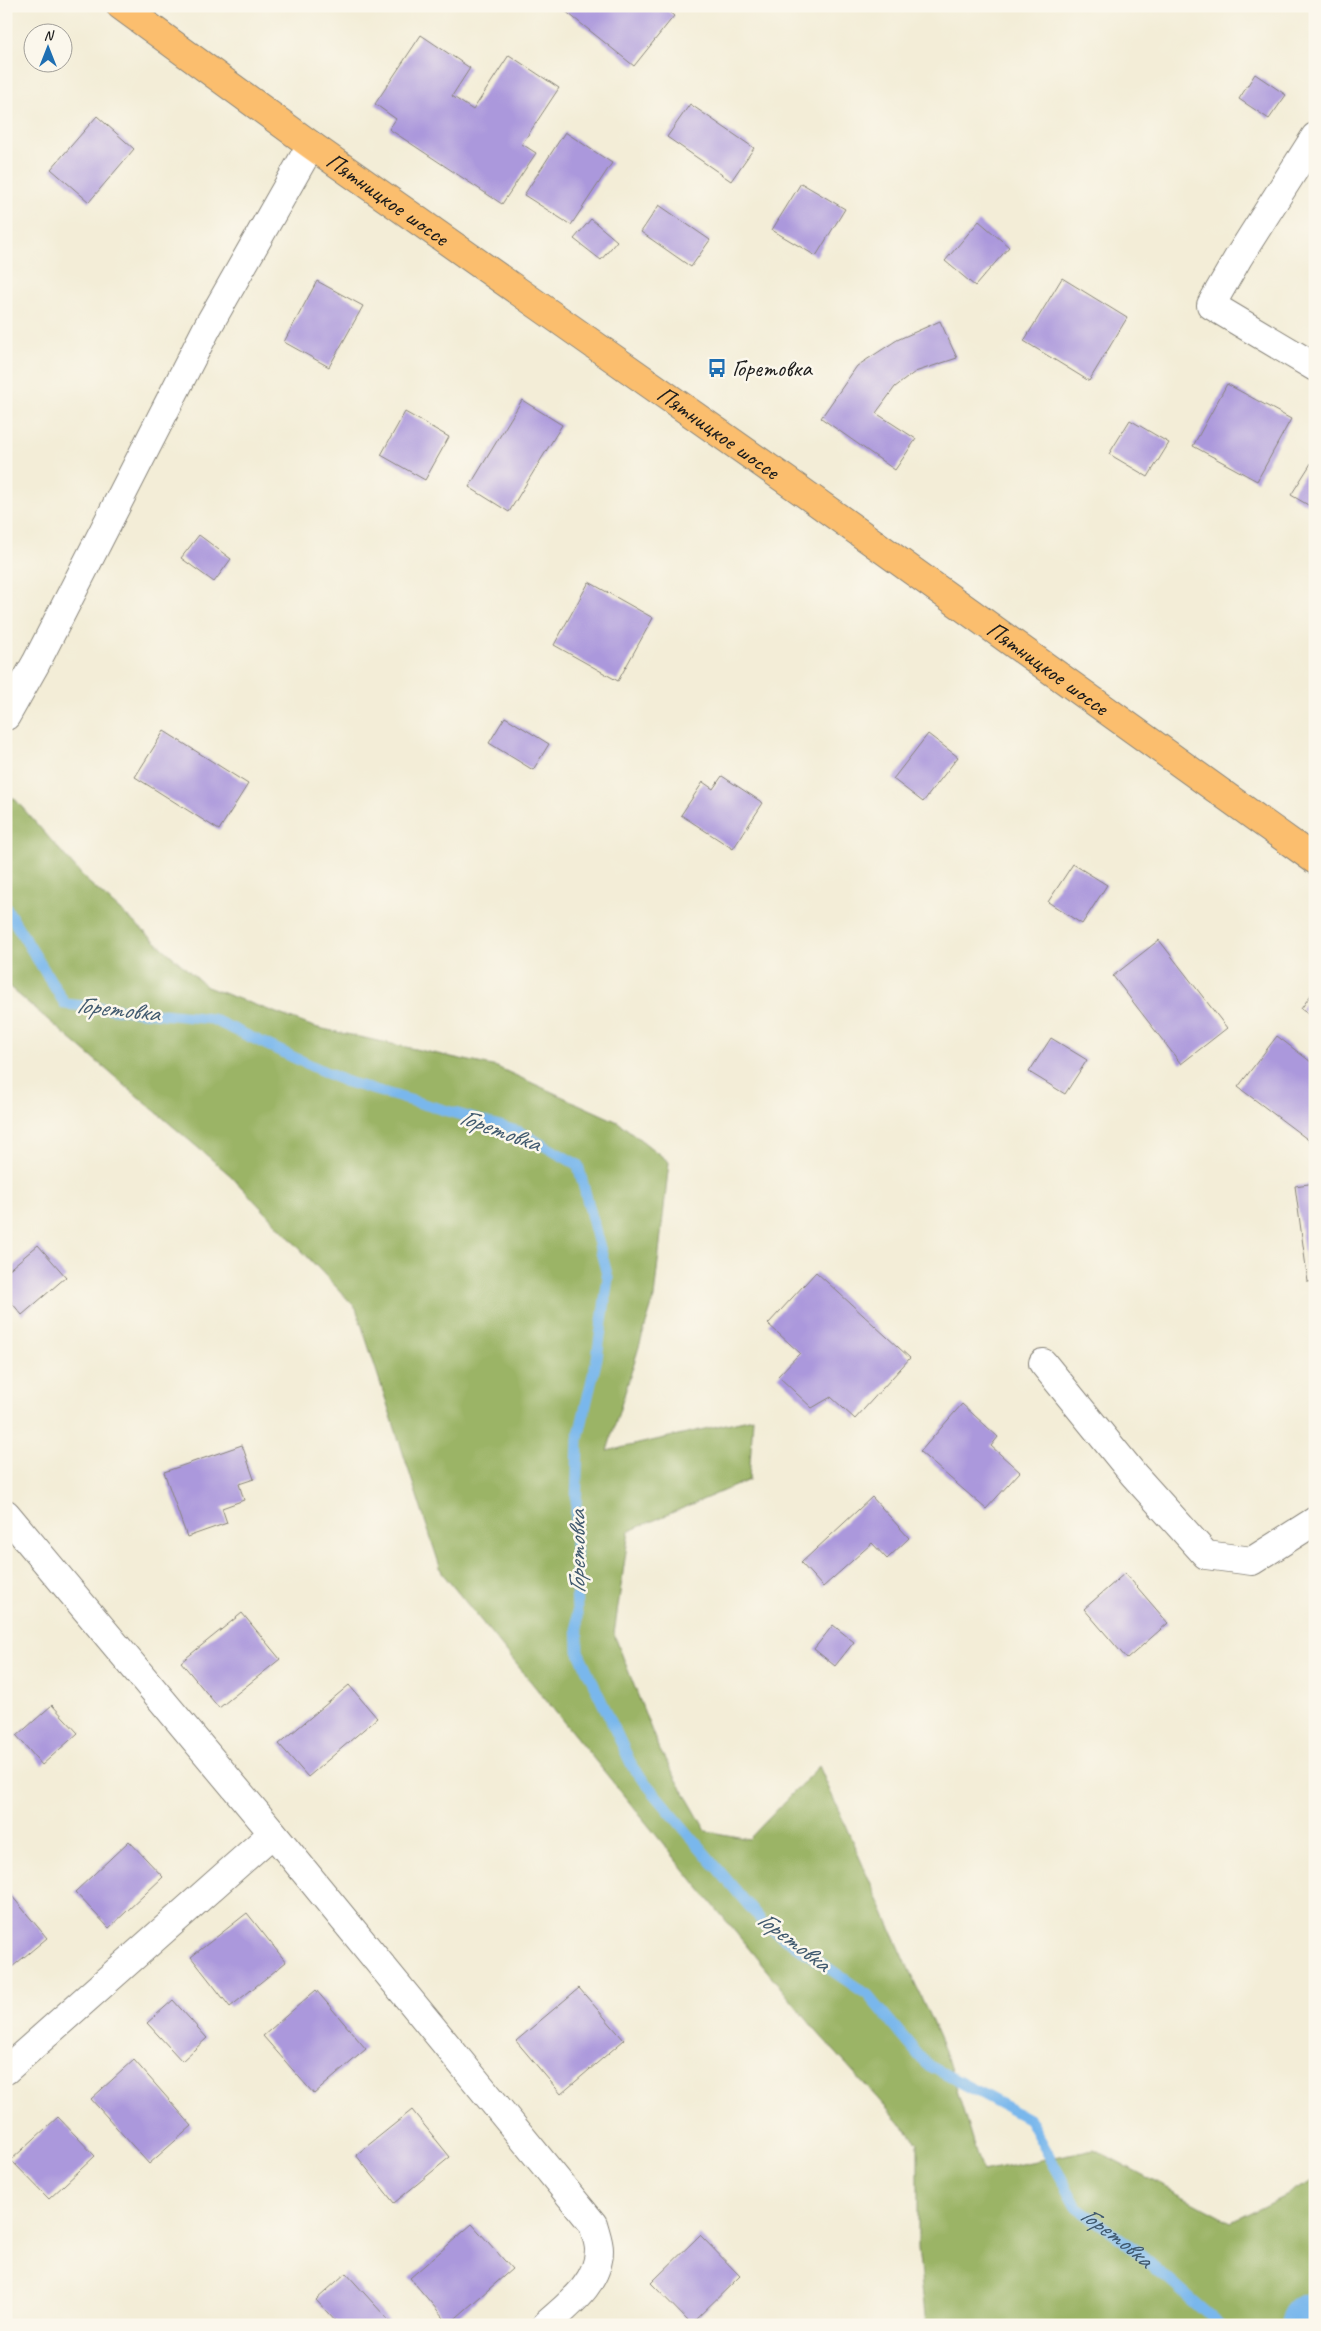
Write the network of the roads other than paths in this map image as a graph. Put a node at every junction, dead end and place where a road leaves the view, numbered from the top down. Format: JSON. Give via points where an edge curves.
{"nodes":[{"id":1,"x":127,"y":8,"type":"edge"},
{"id":2,"x":1315,"y":137,"type":"edge"},
{"id":3,"x":311,"y":145,"type":"junction"},
{"id":4,"x":1315,"y":367,"type":"edge"},
{"id":5,"x":6,"y":716,"type":"edge"},
{"id":6,"x":1315,"y":860,"type":"edge"},
{"id":7,"x":1043,"y":1363,"type":"dead end"},
{"id":8,"x":6,"y":1514,"type":"edge"},
{"id":9,"x":1315,"y":1521,"type":"edge"},
{"id":10,"x":273,"y":1833,"type":"junction"},
{"id":11,"x":6,"y":2070,"type":"edge"},
{"id":12,"x":546,"y":2325,"type":"edge"}],
"edges":[{"from":1,"to":3,"type":"main road","name":"Пятницкое шоссе"},
{"from":2,"to":4,"type":"street","via":[[1211,305]]},
{"from":3,"to":5,"type":"street","via":[[207,328]]},
{"from":3,"to":6,"type":"main road","name":"Пятницкое шоссе","via":[[808,495]]},
{"from":7,"to":9,"type":"street","via":[[1134,1475],[1206,1555],[1252,1560]]},
{"from":8,"to":10,"type":"street"},
{"from":10,"to":11,"type":"street"},
{"from":10,"to":12,"type":"street","via":[[593,2224],[599,2250],[595,2272],[576,2298]]}]}
